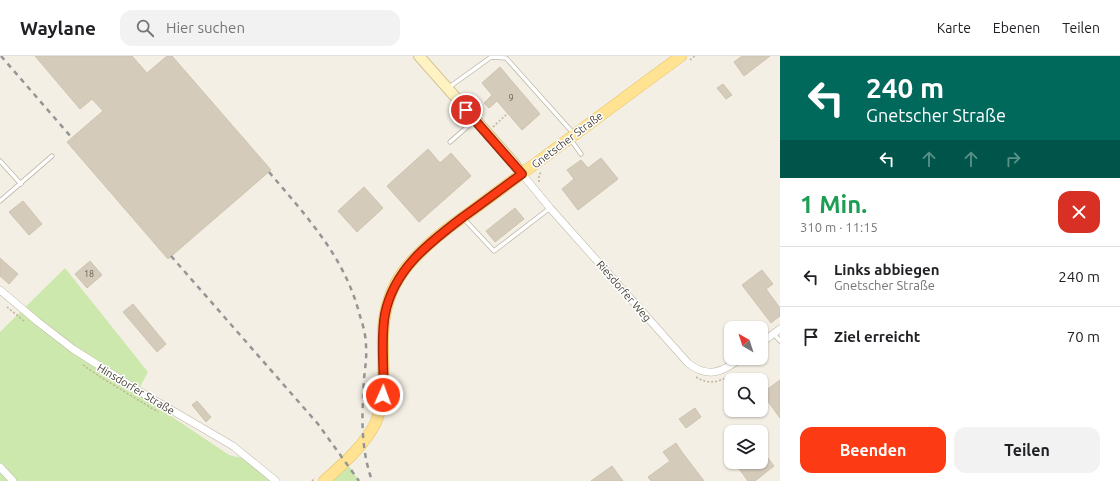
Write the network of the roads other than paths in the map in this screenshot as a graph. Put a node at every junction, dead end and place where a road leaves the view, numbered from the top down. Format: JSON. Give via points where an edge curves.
{"nodes":[{"id":1,"x":419,"y":56,"type":"edge"},
{"id":2,"x":681,"y":56,"type":"edge"},
{"id":3,"x":447,"y":89,"type":"junction"},
{"id":4,"x":476,"y":120,"type":"junction"},
{"id":5,"x":572,"y":136,"type":"junction"},
{"id":6,"x":450,"y":142,"type":"dead end"},
{"id":7,"x":581,"y":154,"type":"dead end"},
{"id":8,"x":52,"y":156,"type":"dead end"},
{"id":9,"x":0,"y":160,"type":"edge"},
{"id":10,"x":522,"y":174,"type":"junction"},
{"id":11,"x":21,"y":184,"type":"junction"},
{"id":12,"x":0,"y":201,"type":"edge"},
{"id":13,"x":550,"y":208,"type":"junction"},
{"id":14,"x":462,"y":218,"type":"junction"},
{"id":15,"x":0,"y":290,"type":"edge"},
{"id":16,"x":777,"y":332,"type":"edge"},
{"id":17,"x":768,"y":338,"type":"edge"},
{"id":18,"x":780,"y":341,"type":"edge"},
{"id":19,"x":731,"y":365,"type":"edge"},
{"id":20,"x":0,"y":466,"type":"edge"},
{"id":21,"x":12,"y":481,"type":"edge"},
{"id":22,"x":276,"y":481,"type":"edge"},
{"id":23,"x":324,"y":481,"type":"edge"}],
"edges":[{"from":1,"to":3,"type":"main road","name":"Gnetscher Straße"},
{"from":2,"to":5,"type":"main road","name":"Gnetscher Straße"},
{"from":3,"to":4,"type":"main road","name":"Gnetscher Straße"},
{"from":3,"to":5,"type":"lane","via":[[491,56],[506,58]]},
{"from":4,"to":6,"type":"lane"},
{"from":4,"to":10,"type":"main road","name":"Gnetscher Straße"},
{"from":5,"to":7,"type":"lane"},
{"from":5,"to":10,"type":"main road","name":"Gnetscher Straße"},
{"from":8,"to":11,"type":"lane"},
{"from":9,"to":11,"type":"lane"},
{"from":10,"to":13,"type":"street","name":"Riesdorfer Weg"},
{"from":10,"to":14,"type":"main road"},
{"from":11,"to":12,"type":"lane"},
{"from":13,"to":14,"type":"lane","via":[[494,251]]},
{"from":13,"to":19,"type":"street","name":"Riesdorfer Weg","via":[[693,367],[704,372],[714,372]]},
{"from":14,"to":23,"type":"main road","via":[[416,255],[397,280],[388,301],[383,324],[384,388],[376,420],[363,442]]},
{"from":15,"to":22,"type":"street","name":"Hinsdorfer Straße","via":[[79,353],[139,392],[233,446]]},
{"from":16,"to":17,"type":"street"},
{"from":16,"to":18,"type":"lane"},
{"from":20,"to":21,"type":"street"}]}
